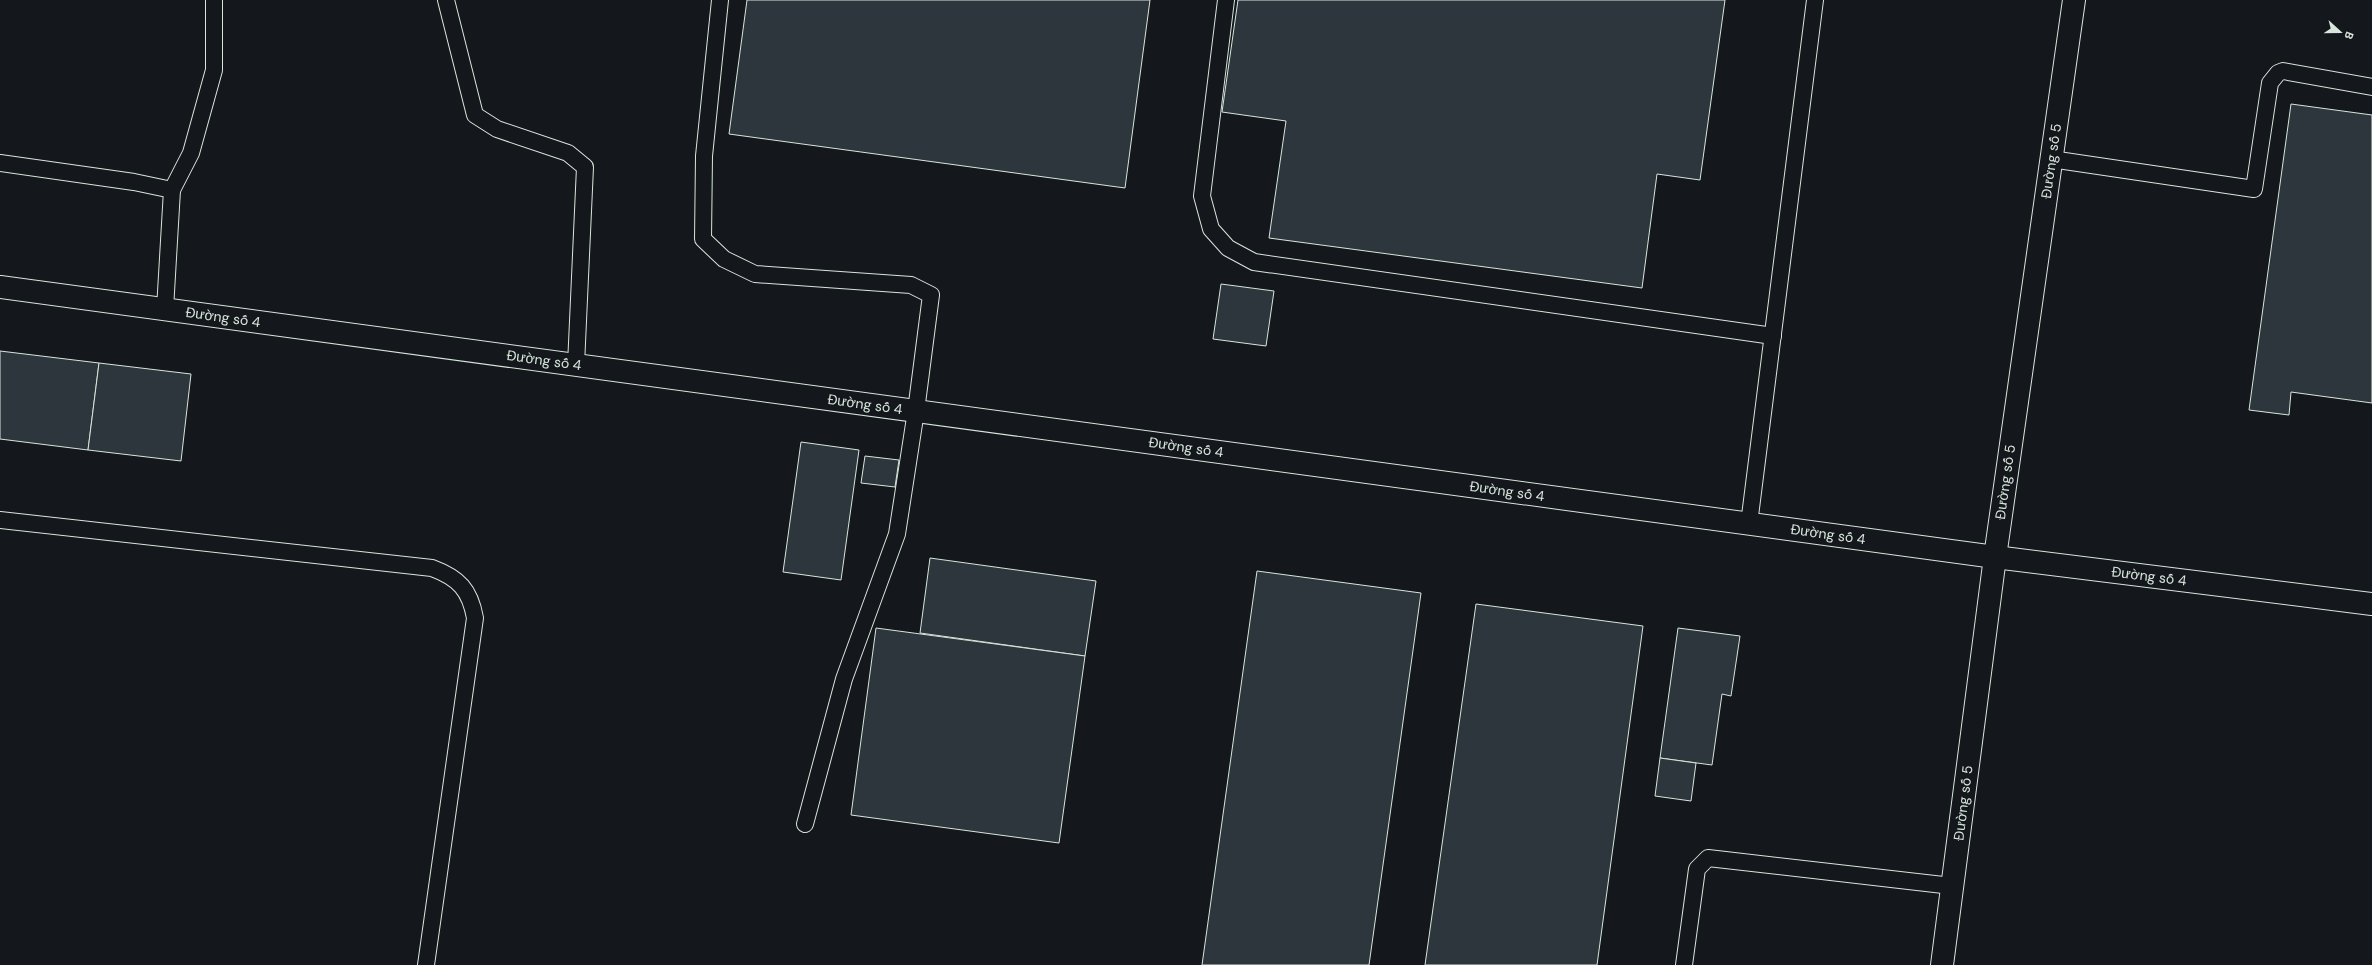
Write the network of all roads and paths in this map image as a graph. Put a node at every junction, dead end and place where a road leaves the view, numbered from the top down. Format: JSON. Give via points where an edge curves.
{"nodes":[{"id":1,"x":214,"y":0,"type":"edge"},
{"id":2,"x":446,"y":0,"type":"edge"},
{"id":3,"x":720,"y":0,"type":"edge"},
{"id":4,"x":1226,"y":0,"type":"edge"},
{"id":5,"x":1815,"y":0,"type":"edge"},
{"id":6,"x":2074,"y":0,"type":"edge"},
{"id":7,"x":2372,"y":87,"type":"edge"},
{"id":8,"x":2051,"y":159,"type":"junction"},
{"id":9,"x":0,"y":163,"type":"edge"},
{"id":10,"x":172,"y":190,"type":"junction"},
{"id":11,"x":0,"y":287,"type":"edge"},
{"id":12,"x":165,"y":309,"type":"junction"},
{"id":13,"x":1773,"y":336,"type":"junction"},
{"id":14,"x":576,"y":365,"type":"junction"},
{"id":15,"x":916,"y":411,"type":"junction"},
{"id":16,"x":0,"y":520,"type":"edge"},
{"id":17,"x":1749,"y":524,"type":"junction"},
{"id":18,"x":1995,"y":557,"type":"junction"},
{"id":19,"x":2372,"y":604,"type":"edge"},
{"id":20,"x":805,"y":824,"type":"dead end"},
{"id":21,"x":1952,"y":886,"type":"junction"},
{"id":22,"x":426,"y":965,"type":"edge"},
{"id":23,"x":1684,"y":965,"type":"edge"},
{"id":24,"x":1942,"y":965,"type":"edge"}],
"edges":[{"from":1,"to":10,"type":"lane","via":[[214,70],[191,153]]},
{"from":2,"to":14,"type":"lane","via":[[475,115],[497,129],[568,153],[585,167]]},
{"from":3,"to":15,"type":"lane","via":[[704,156],[703,239],[724,259],[755,274],[911,284],[931,295]]},
{"from":4,"to":13,"type":"lane","via":[[1202,196],[1211,229],[1228,248],[1254,262]]},
{"from":5,"to":13,"type":"lane"},
{"from":6,"to":8,"type":"street","name":"Đường số 5"},
{"from":7,"to":8,"type":"lane","via":[[2278,73],[2270,83],[2254,189]]},
{"from":8,"to":18,"type":"street","name":"Đường số 5"},
{"from":9,"to":10,"type":"lane","via":[[134,182]]},
{"from":10,"to":12,"type":"lane"},
{"from":11,"to":12,"type":"street","name":"Đường số 4"},
{"from":12,"to":14,"type":"street","name":"Đường số 4"},
{"from":13,"to":17,"type":"lane"},
{"from":14,"to":15,"type":"street","name":"Đường số 4"},
{"from":15,"to":17,"type":"street","name":"Đường số 4"},
{"from":15,"to":20,"type":"lane","via":[[897,534],[844,679]]},
{"from":16,"to":22,"type":"lane","via":[[432,568],[450,575],[462,586],[472,601],[475,618]]},
{"from":17,"to":18,"type":"street","name":"Đường số 4"},
{"from":18,"to":19,"type":"street","name":"Đường số 4"},
{"from":18,"to":21,"type":"street","name":"Đường số 5"},
{"from":21,"to":23,"type":"lane","via":[[1708,858],[1697,869]]},
{"from":21,"to":24,"type":"street","name":"Đường số 5"}]}
